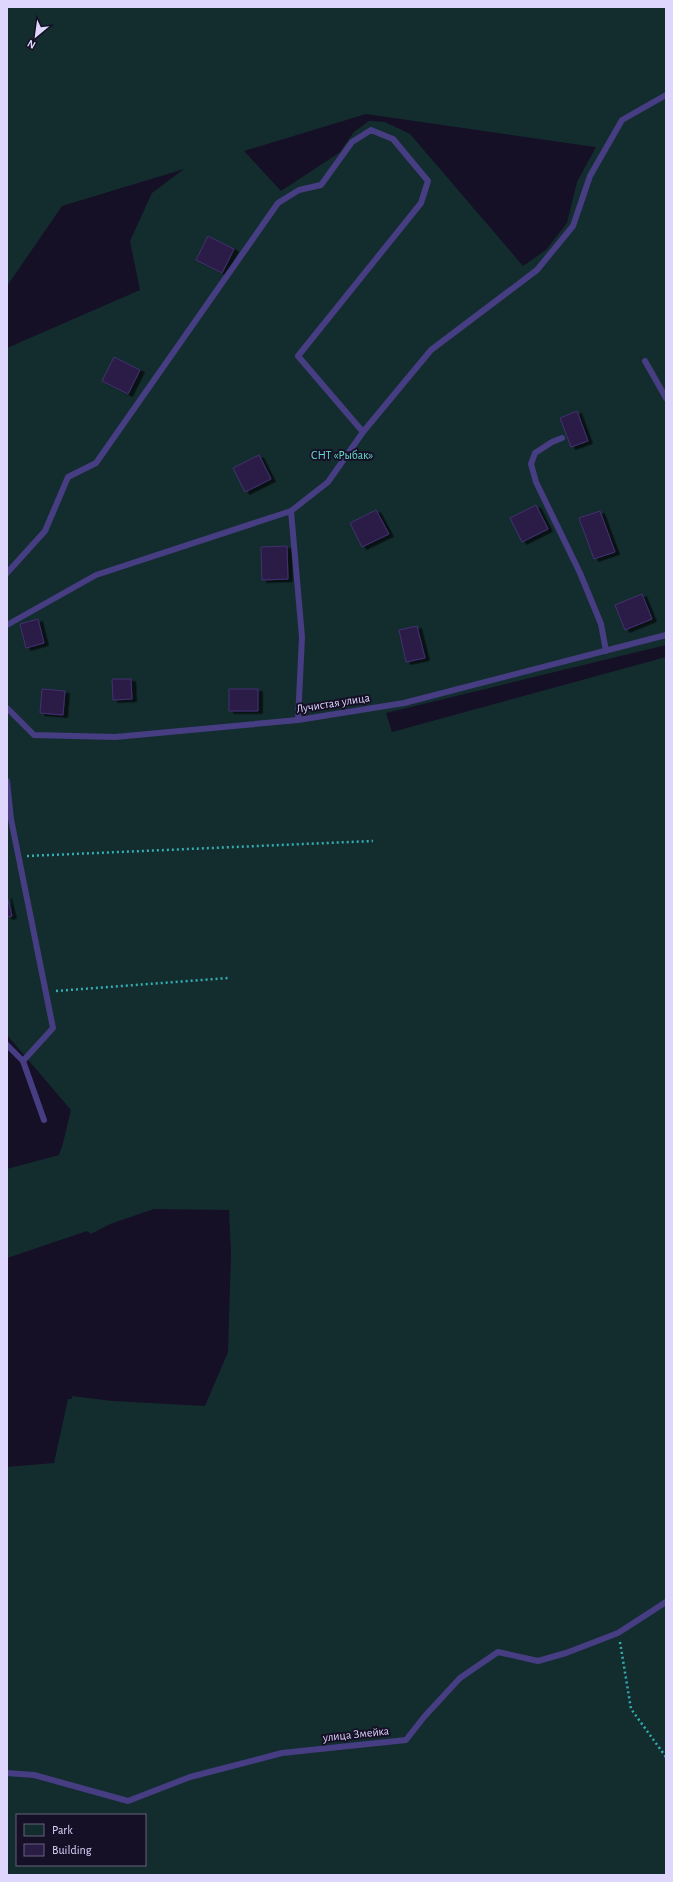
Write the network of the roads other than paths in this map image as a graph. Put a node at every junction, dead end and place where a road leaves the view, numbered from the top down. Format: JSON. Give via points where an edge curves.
{"nodes":[{"id":1,"x":666,"y":95,"type":"edge"},
{"id":2,"x":645,"y":361,"type":"dead end"},
{"id":3,"x":666,"y":398,"type":"edge"},
{"id":4,"x":363,"y":432,"type":"junction"},
{"id":5,"x":562,"y":438,"type":"dead end"},
{"id":6,"x":291,"y":511,"type":"junction"},
{"id":7,"x":7,"y":573,"type":"edge"},
{"id":8,"x":7,"y":625,"type":"edge"},
{"id":9,"x":666,"y":635,"type":"edge"},
{"id":10,"x":606,"y":651,"type":"junction"},
{"id":11,"x":7,"y":708,"type":"edge"},
{"id":12,"x":298,"y":720,"type":"junction"},
{"id":13,"x":7,"y":781,"type":"edge"},
{"id":14,"x":7,"y":1045,"type":"edge"},
{"id":15,"x":23,"y":1061,"type":"junction"},
{"id":16,"x":44,"y":1120,"type":"dead end"},
{"id":17,"x":666,"y":1602,"type":"edge"},
{"id":18,"x":7,"y":1773,"type":"edge"}],
"edges":[{"from":1,"to":4,"type":"lane","via":[[622,120],[590,176],[573,226],[537,270],[431,350]]},
{"from":2,"to":3,"type":"lane"},
{"from":4,"to":6,"type":"lane","via":[[328,482]]},
{"from":4,"to":7,"type":"lane","via":[[298,356],[420,203],[428,181],[393,139],[371,130],[352,142],[321,185],[299,190],[278,203],[96,463],[68,477],[45,531]]},
{"from":5,"to":10,"type":"lane","via":[[535,453],[531,464],[536,482],[580,573],[601,624]]},
{"from":6,"to":8,"type":"lane","via":[[96,575]]},
{"from":6,"to":12,"type":"lane","via":[[302,637]]},
{"from":9,"to":10,"type":"lane","name":"Лучистая улица"},
{"from":10,"to":12,"type":"lane","name":"Лучистая улица","via":[[404,703]]},
{"from":11,"to":12,"type":"lane","name":"Лучистая улица","via":[[34,735],[115,737]]},
{"from":13,"to":15,"type":"lane","via":[[18,856],[53,1028]]},
{"from":14,"to":15,"type":"lane"},
{"from":15,"to":16,"type":"lane"},
{"from":17,"to":18,"type":"lane","name":"улица Змейка","via":[[618,1633],[566,1653],[538,1661],[498,1652],[460,1678],[406,1740],[282,1753],[190,1777],[128,1801],[34,1775]]}]}
